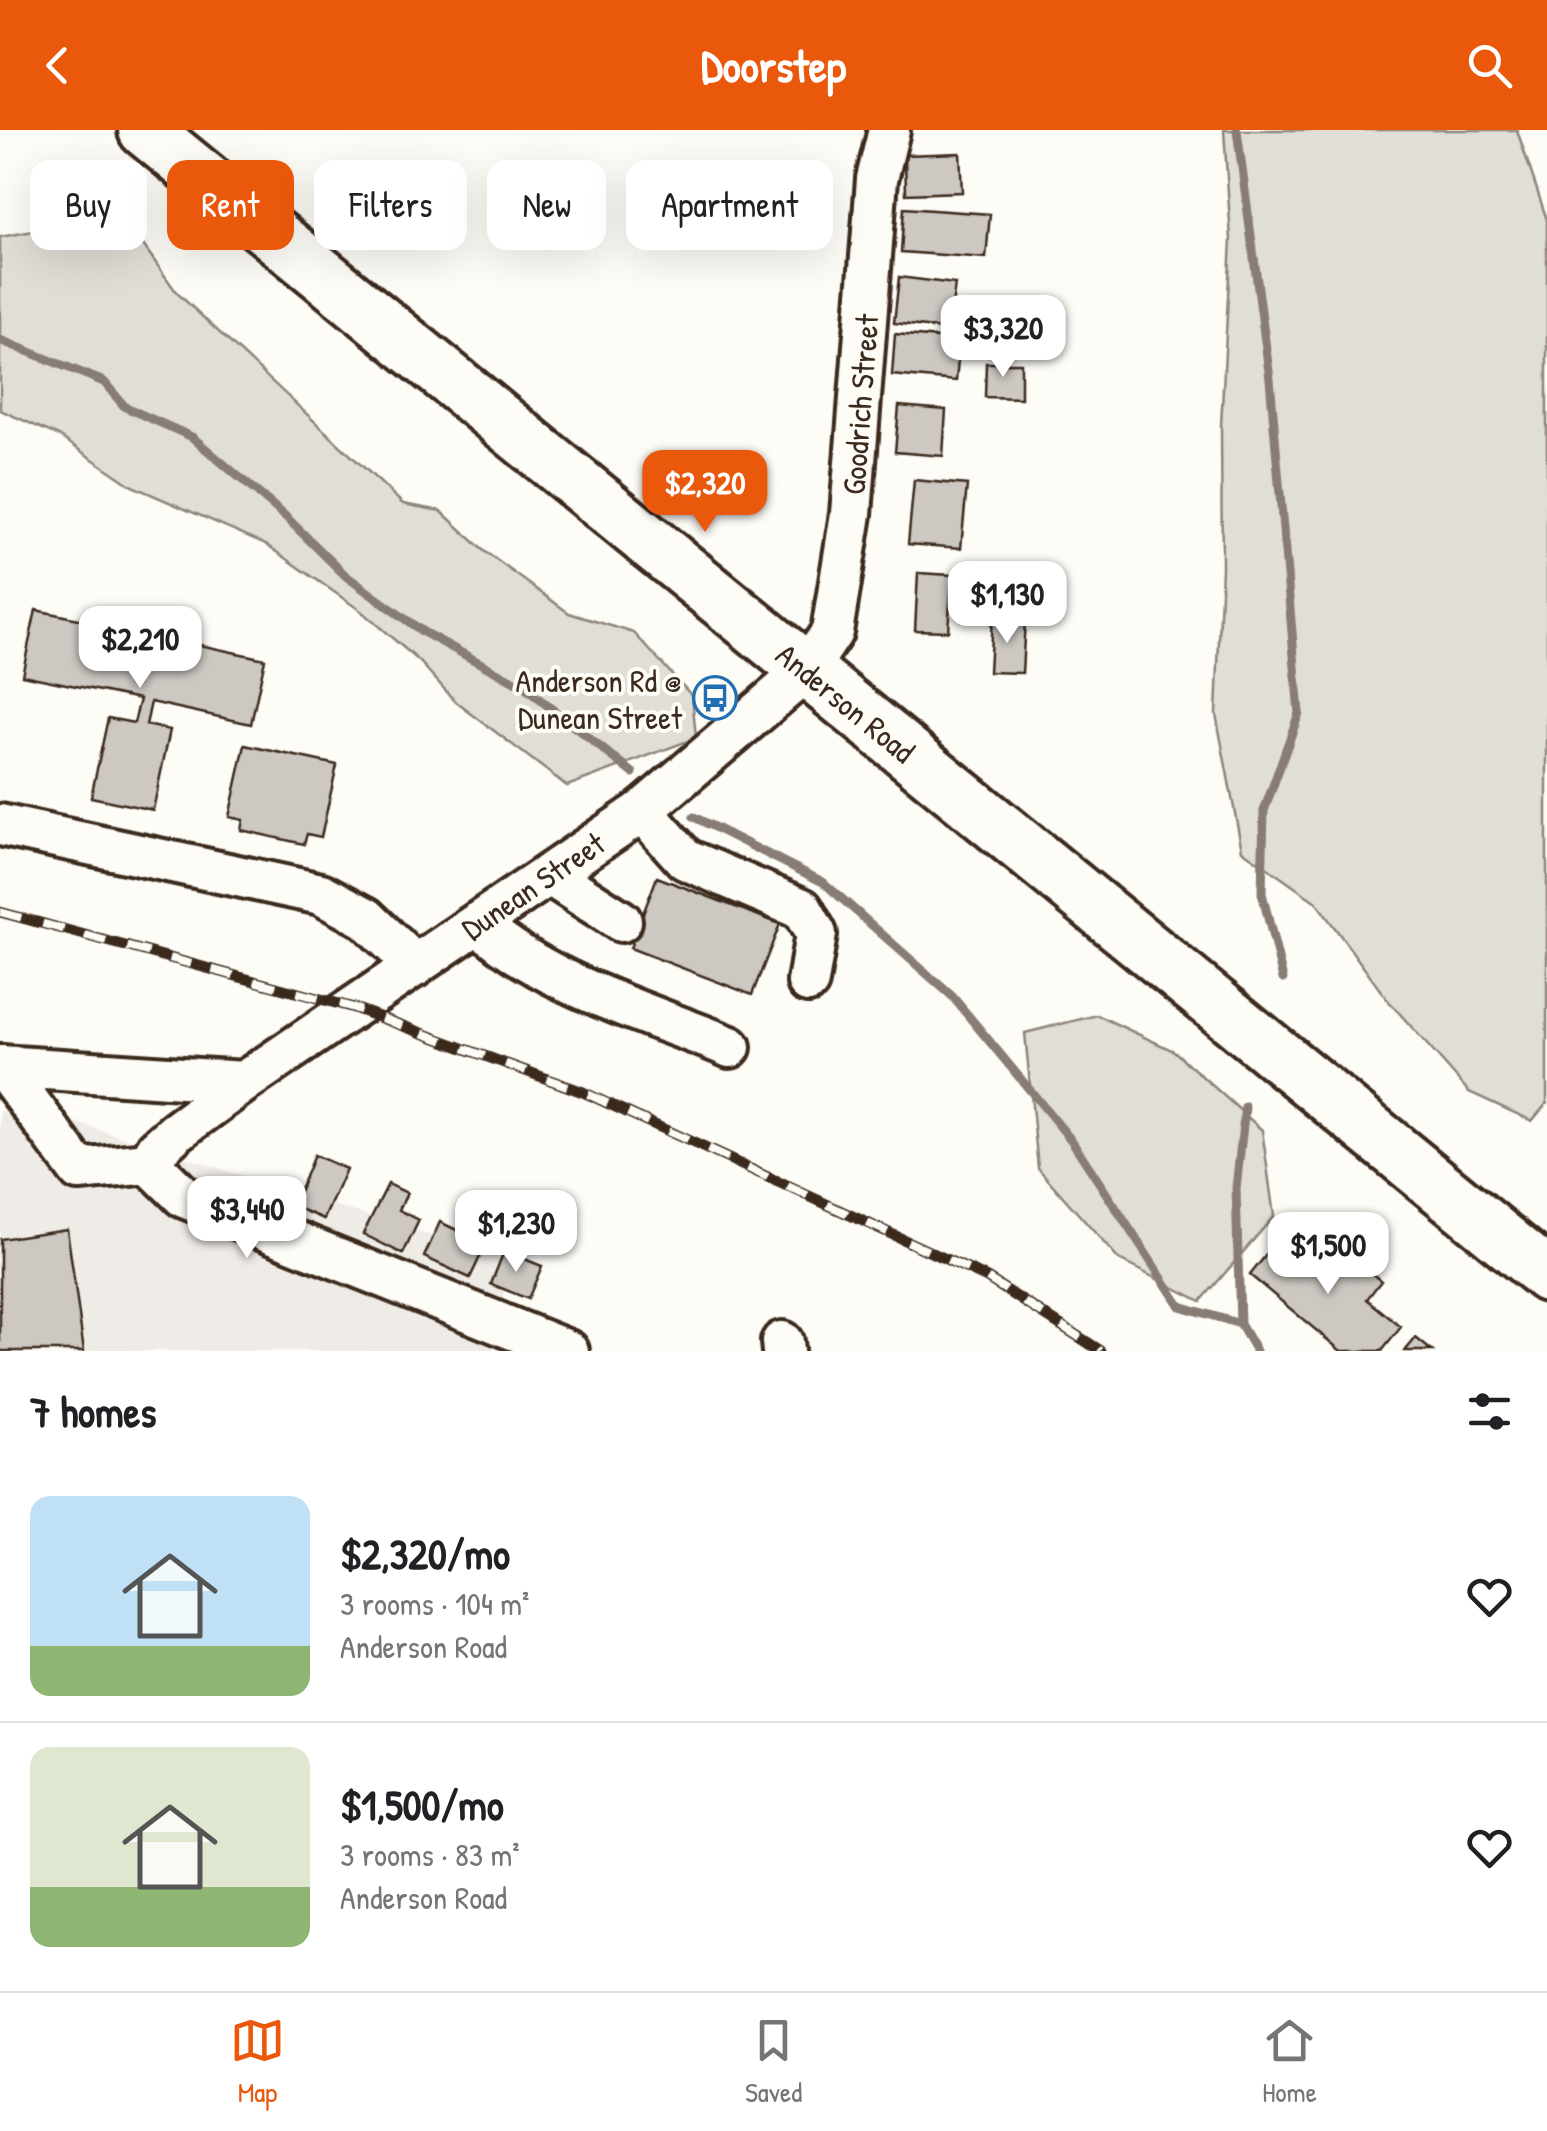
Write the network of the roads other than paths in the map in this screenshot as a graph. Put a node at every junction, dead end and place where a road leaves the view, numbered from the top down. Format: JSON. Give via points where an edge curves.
{"nodes":[{"id":1,"x":145,"y":130,"type":"edge"},
{"id":2,"x":889,"y":130,"type":"edge"},
{"id":3,"x":806,"y":671,"type":"junction"},
{"id":4,"x":642,"y":811,"type":"junction"},
{"id":5,"x":0,"y":825,"type":"edge"},
{"id":6,"x":550,"y":875,"type":"junction"},
{"id":7,"x":621,"y":921,"type":"dead end"},
{"id":8,"x":479,"y":924,"type":"junction"},
{"id":9,"x":416,"y":966,"type":"junction"},
{"id":10,"x":808,"y":982,"type":"dead end"},
{"id":11,"x":730,"y":1048,"type":"dead end"},
{"id":12,"x":1,"y":1066,"type":"edge"},
{"id":13,"x":244,"y":1082,"type":"junction"},
{"id":14,"x":149,"y":1163,"type":"junction"},
{"id":15,"x":1547,"y":1275,"type":"edge"},
{"id":16,"x":568,"y":1351,"type":"edge"}],
"edges":[{"from":1,"to":3,"type":"main road","name":"Anderson Road"},
{"from":2,"to":3,"type":"street","name":"Goodrich Street","via":[[877,179],[851,514],[832,632]]},
{"from":3,"to":4,"type":"street","name":"Dunean Street"},
{"from":3,"to":15,"type":"main road","name":"Anderson Road"},
{"from":4,"to":6,"type":"street","name":"Dunean Street"},
{"from":4,"to":10,"type":"street","via":[[685,858],[802,909],[816,934]]},
{"from":5,"to":9,"type":"street","via":[[321,894],[366,918]]},
{"from":6,"to":7,"type":"street"},
{"from":6,"to":8,"type":"street","name":"Dunean Street"},
{"from":8,"to":9,"type":"street","name":"Dunean Street"},
{"from":8,"to":11,"type":"street","via":[[542,969]]},
{"from":9,"to":13,"type":"street","name":"Dunean Street"},
{"from":12,"to":13,"type":"street"},
{"from":12,"to":14,"type":"street","via":[[78,1170]]},
{"from":13,"to":14,"type":"street","name":"Dunean Street","via":[[166,1140]]},
{"from":14,"to":16,"type":"street","via":[[184,1198]]}]}
